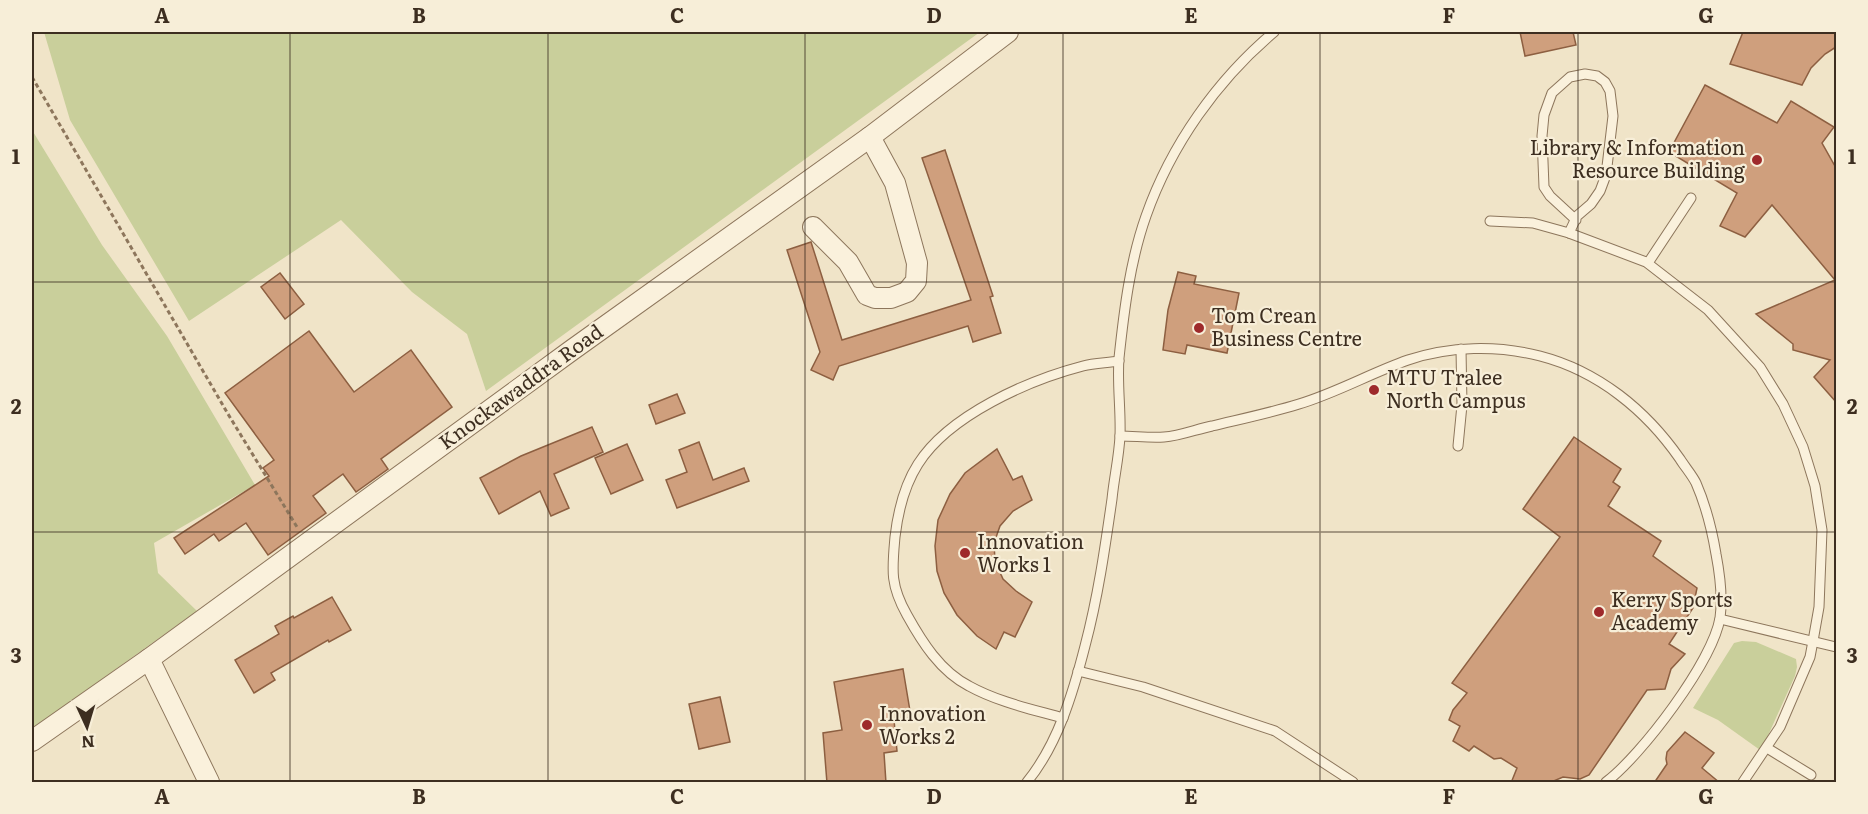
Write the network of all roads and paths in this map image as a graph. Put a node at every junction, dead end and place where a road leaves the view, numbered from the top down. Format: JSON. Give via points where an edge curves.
{"nodes":[{"id":1,"x":1008,"y":32,"type":"edge"},
{"id":2,"x":1274,"y":32,"type":"edge"},
{"id":3,"x":32,"y":77,"type":"edge"},
{"id":4,"x":870,"y":137,"type":"junction"},
{"id":5,"x":1690,"y":198,"type":"dead end"},
{"id":6,"x":1576,"y":220,"type":"junction"},
{"id":7,"x":1490,"y":221,"type":"dead end"},
{"id":8,"x":813,"y":227,"type":"dead end"},
{"id":9,"x":1569,"y":233,"type":"junction"},
{"id":10,"x":1648,"y":263,"type":"junction"},
{"id":11,"x":1461,"y":349,"type":"junction"},
{"id":12,"x":1119,"y":361,"type":"junction"},
{"id":13,"x":1120,"y":436,"type":"junction"},
{"id":14,"x":1458,"y":446,"type":"dead end"},
{"id":15,"x":307,"y":544,"type":"junction"},
{"id":16,"x":1720,"y":620,"type":"junction"},
{"id":17,"x":1813,"y":641,"type":"junction"},
{"id":18,"x":1836,"y":647,"type":"edge"},
{"id":19,"x":149,"y":659,"type":"junction"},
{"id":20,"x":1078,"y":671,"type":"junction"},
{"id":21,"x":1063,"y":718,"type":"junction"},
{"id":22,"x":32,"y":741,"type":"edge"},
{"id":23,"x":1767,"y":748,"type":"junction"},
{"id":24,"x":1811,"y":774,"type":"dead end"},
{"id":25,"x":209,"y":783,"type":"edge"},
{"id":26,"x":1027,"y":783,"type":"edge"},
{"id":27,"x":1353,"y":783,"type":"edge"},
{"id":28,"x":1606,"y":783,"type":"edge"},
{"id":29,"x":1743,"y":783,"type":"edge"}],
"edges":[{"from":1,"to":4,"type":"street","name":"Knockawaddra Road"},
{"from":2,"to":12,"type":"lane","via":[[1250,52],[1203,106],[1172,160],[1146,216],[1131,274]]},
{"from":3,"to":15,"type":"path"},
{"from":4,"to":8,"type":"street","via":[[895,183],[917,263],[916,281],[907,292],[891,298],[867,295],[848,262]]},
{"from":4,"to":15,"type":"street","name":"Knockawaddra Road"},
{"from":5,"to":10,"type":"lane"},
{"from":6,"to":6,"type":"lane","via":[[1544,187],[1542,136],[1544,114],[1552,93],[1570,77],[1586,74],[1605,82],[1613,116],[1606,174],[1600,191]]},
{"from":6,"to":9,"type":"lane"},
{"from":7,"to":9,"type":"lane","via":[[1533,223]]},
{"from":9,"to":10,"type":"lane"},
{"from":10,"to":17,"type":"lane","via":[[1708,310],[1760,367],[1803,447],[1822,530]]},
{"from":11,"to":13,"type":"lane","via":[[1408,360],[1299,404],[1165,437]]},
{"from":11,"to":14,"type":"lane"},
{"from":11,"to":16,"type":"lane","via":[[1497,350],[1564,364],[1595,379],[1647,417],[1695,481],[1708,514],[1721,586]]},
{"from":12,"to":13,"type":"lane"},
{"from":12,"to":21,"type":"lane","via":[[1085,365],[1029,383],[994,400],[946,432],[918,463],[902,499],[896,525],[891,575],[899,602],[937,660],[967,685],[1015,705]]},
{"from":13,"to":20,"type":"lane","via":[[1104,559]]},
{"from":15,"to":19,"type":"street","name":"Knockawaddra Road"},
{"from":16,"to":17,"type":"lane"},
{"from":16,"to":28,"type":"lane","via":[[1696,673],[1648,740]]},
{"from":17,"to":18,"type":"lane"},
{"from":17,"to":23,"type":"lane","via":[[1797,689]]},
{"from":19,"to":22,"type":"street","name":"Knockawaddra Road"},
{"from":19,"to":25,"type":"street"},
{"from":20,"to":21,"type":"lane"},
{"from":20,"to":27,"type":"lane","via":[[1143,687],[1275,731]]},
{"from":21,"to":26,"type":"lane","via":[[1041,765]]},
{"from":23,"to":24,"type":"lane"},
{"from":23,"to":29,"type":"lane"}]}
